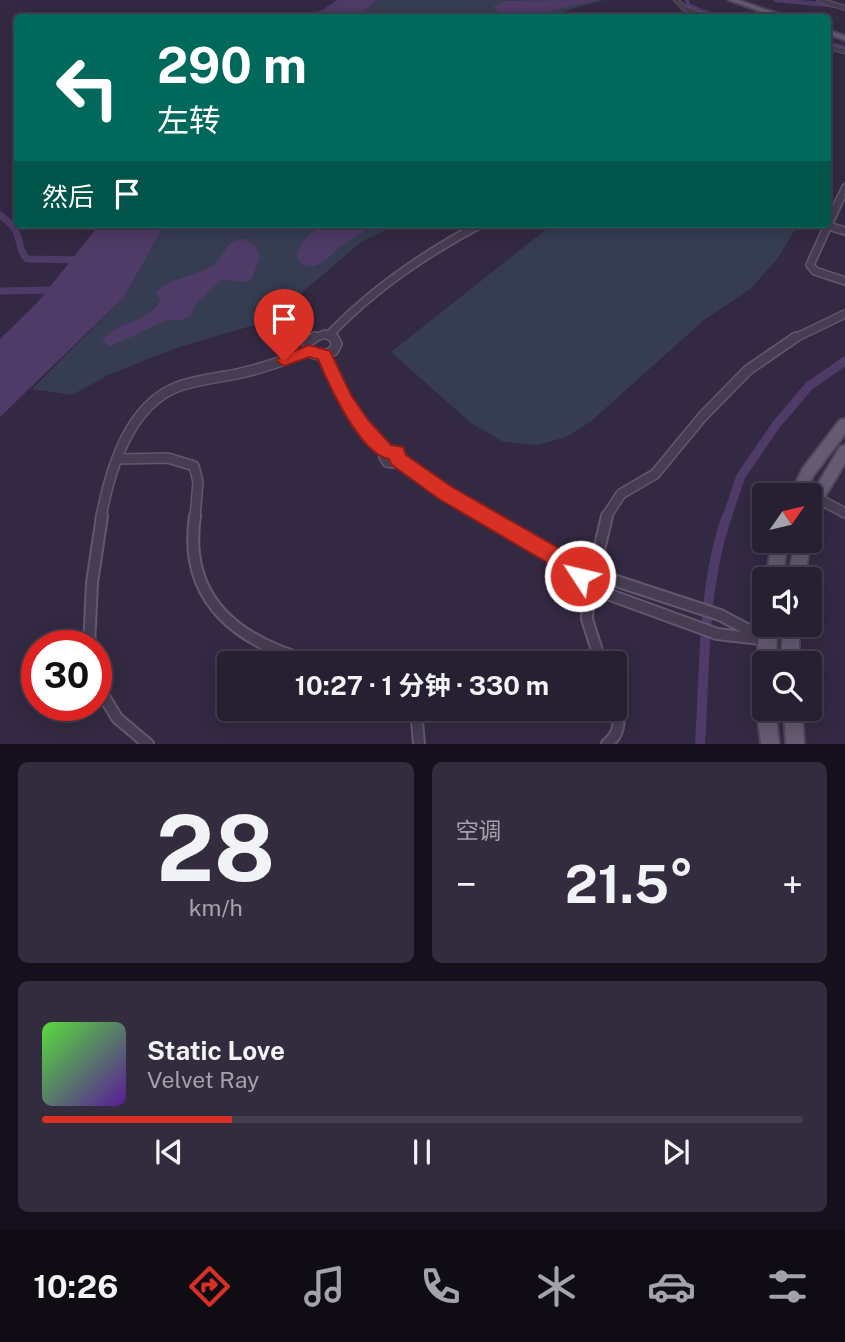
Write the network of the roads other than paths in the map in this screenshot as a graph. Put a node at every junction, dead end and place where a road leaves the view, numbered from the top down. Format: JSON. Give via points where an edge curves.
{"nodes":[{"id":1,"x":676,"y":0,"type":"edge"},
{"id":2,"x":724,"y":0,"type":"edge"},
{"id":3,"x":732,"y":0,"type":"edge"},
{"id":4,"x":819,"y":0,"type":"edge"},
{"id":5,"x":845,"y":8,"type":"edge"},
{"id":6,"x":699,"y":14,"type":"edge"},
{"id":7,"x":765,"y":14,"type":"edge"},
{"id":8,"x":775,"y":14,"type":"edge"},
{"id":9,"x":845,"y":187,"type":"edge"},
{"id":10,"x":831,"y":219,"type":"edge"},
{"id":11,"x":473,"y":228,"type":"edge"},
{"id":12,"x":827,"y":228,"type":"edge"},
{"id":13,"x":845,"y":281,"type":"edge"},
{"id":14,"x":845,"y":314,"type":"edge"},
{"id":15,"x":329,"y":335,"type":"junction"},
{"id":16,"x":309,"y":351,"type":"junction"},
{"id":17,"x":324,"y":355,"type":"junction"},
{"id":18,"x":845,"y":424,"type":"edge"},
{"id":19,"x":845,"y":451,"type":"edge"},
{"id":20,"x":118,"y":459,"type":"junction"},
{"id":21,"x":803,"y":483,"type":"edge"},
{"id":22,"x":822,"y":490,"type":"edge"},
{"id":23,"x":822,"y":501,"type":"edge"},
{"id":24,"x":845,"y":513,"type":"edge"},
{"id":25,"x":595,"y":567,"type":"junction"},
{"id":26,"x":581,"y":572,"type":"junction"},
{"id":27,"x":607,"y":578,"type":"junction"},
{"id":28,"x":589,"y":591,"type":"junction"},
{"id":29,"x":602,"y":592,"type":"junction"},
{"id":30,"x":752,"y":627,"type":"edge"},
{"id":31,"x":90,"y":630,"type":"edge"},
{"id":32,"x":752,"y":633,"type":"edge"},
{"id":33,"x":271,"y":651,"type":"edge"},
{"id":34,"x":597,"y":651,"type":"edge"},
{"id":35,"x":112,"y":710,"type":"edge"},
{"id":36,"x":417,"y":721,"type":"edge"},
{"id":37,"x":620,"y":721,"type":"edge"},
{"id":38,"x":767,"y":721,"type":"edge"},
{"id":39,"x":794,"y":721,"type":"edge"},
{"id":40,"x":148,"y":744,"type":"edge"},
{"id":41,"x":419,"y":744,"type":"edge"},
{"id":42,"x":607,"y":744,"type":"edge"},
{"id":43,"x":770,"y":744,"type":"edge"},
{"id":44,"x":795,"y":744,"type":"edge"}],
"edges":[{"from":1,"to":6,"type":"street"},
{"from":2,"to":7,"type":"main road"},
{"from":3,"to":8,"type":"main road"},
{"from":4,"to":5,"type":"street"},
{"from":9,"to":10,"type":"street"},
{"from":11,"to":15,"type":"street","via":[[393,274]]},
{"from":12,"to":13,"type":"street","via":[[810,265]]},
{"from":14,"to":25,"type":"street","via":[[794,338],[748,370],[655,474],[621,494],[606,518]]},
{"from":15,"to":16,"type":"street","via":[[311,338]]},
{"from":15,"to":17,"type":"street","via":[[337,347]]},
{"from":16,"to":17,"type":"street"},
{"from":16,"to":20,"type":"street","via":[[162,393],[134,425]]},
{"from":17,"to":26,"type":"street","via":[[344,398],[387,452],[387,462],[398,459],[475,512]]},
{"from":18,"to":21,"type":"main road"},
{"from":19,"to":22,"type":"main road"},
{"from":20,"to":31,"type":"street","via":[[93,558]]},
{"from":20,"to":33,"type":"street","via":[[183,460],[194,466],[199,477],[193,535],[198,574],[226,621]]},
{"from":23,"to":24,"type":"street"},
{"from":25,"to":26,"type":"street"},
{"from":25,"to":27,"type":"street"},
{"from":26,"to":28,"type":"street","via":[[582,584]]},
{"from":27,"to":29,"type":"street"},
{"from":27,"to":30,"type":"street"},
{"from":28,"to":29,"type":"street"},
{"from":28,"to":34,"type":"street","via":[[587,619]]},
{"from":29,"to":32,"type":"street","via":[[717,634]]},
{"from":35,"to":40,"type":"street","via":[[127,729]]},
{"from":36,"to":41,"type":"street"},
{"from":37,"to":42,"type":"street","via":[[614,739]]},
{"from":38,"to":43,"type":"main road"},
{"from":39,"to":44,"type":"main road"}]}
